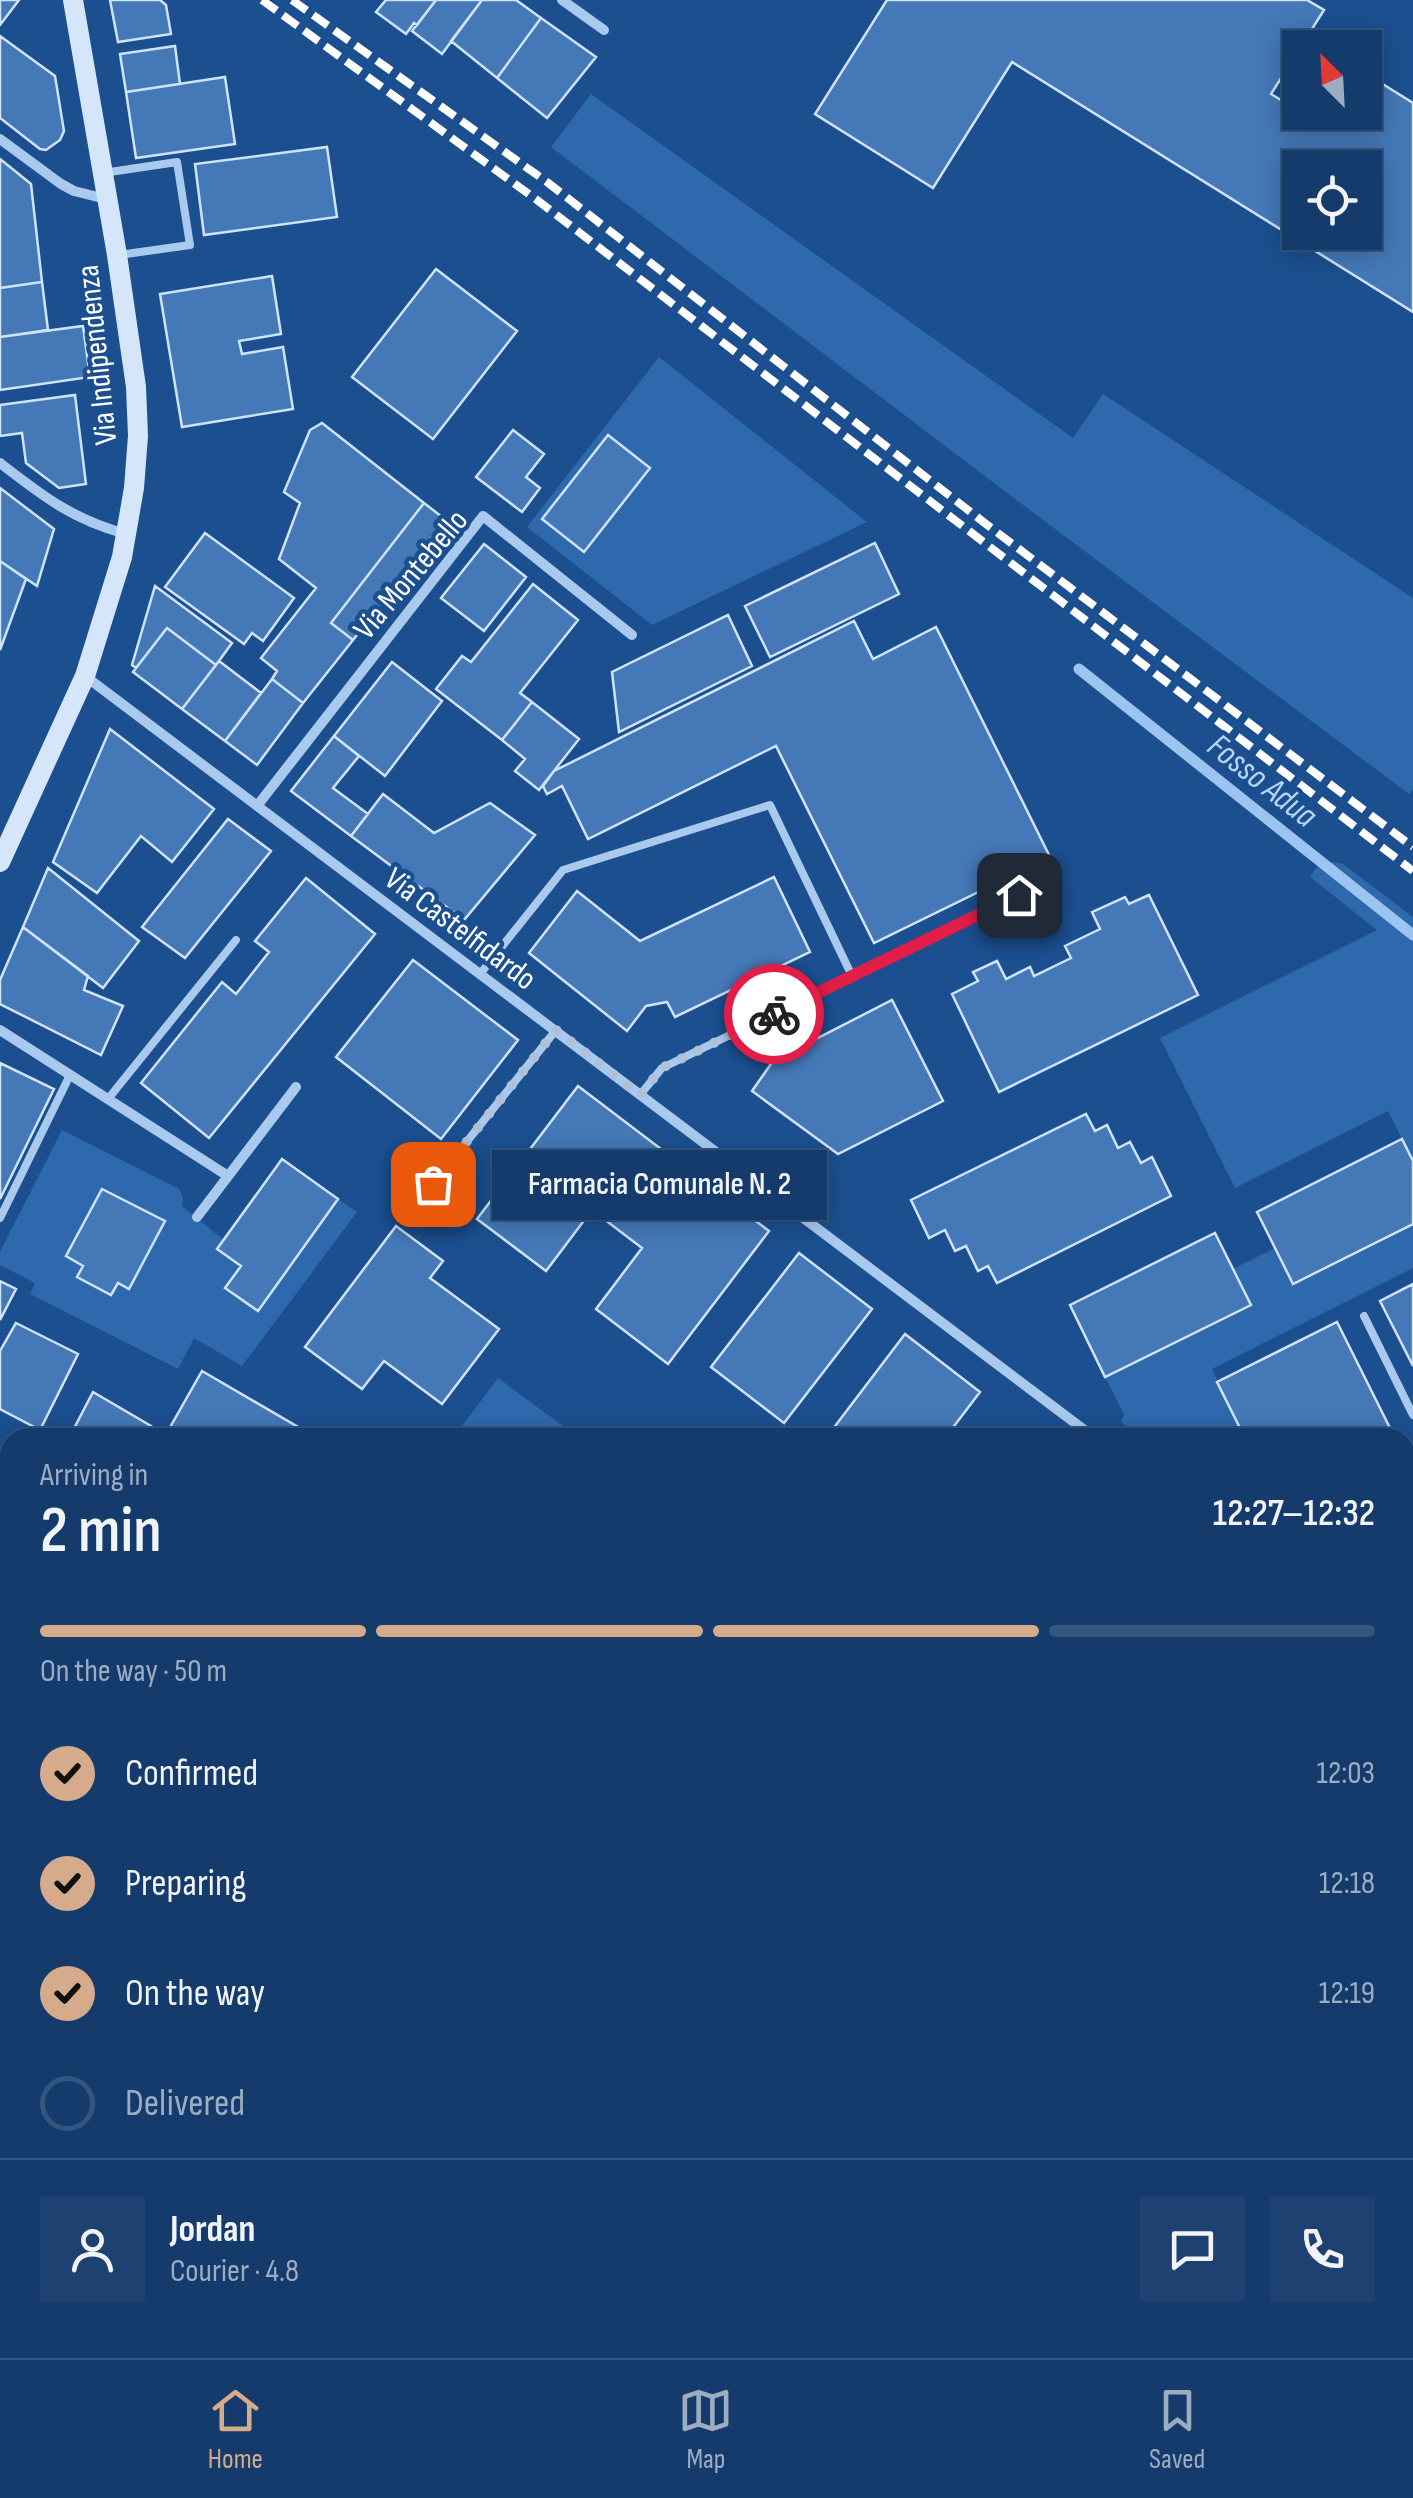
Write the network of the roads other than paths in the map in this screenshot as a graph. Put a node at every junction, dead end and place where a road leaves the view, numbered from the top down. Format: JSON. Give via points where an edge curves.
{"nodes":[{"id":1,"x":73,"y":0,"type":"edge"},
{"id":2,"x":562,"y":0,"type":"edge"},
{"id":3,"x":604,"y":30,"type":"dead end"},
{"id":4,"x":0,"y":139,"type":"edge"},
{"id":5,"x":103,"y":173,"type":"junction"},
{"id":6,"x":107,"y":200,"type":"junction"},
{"id":7,"x":117,"y":255,"type":"junction"},
{"id":8,"x":0,"y":464,"type":"edge"},
{"id":9,"x":127,"y":534,"type":"junction"},
{"id":10,"x":632,"y":635,"type":"dead end"},
{"id":11,"x":85,"y":676,"type":"junction"},
{"id":12,"x":257,"y":806,"type":"junction"},
{"id":13,"x":0,"y":862,"type":"edge"},
{"id":14,"x":1019,"y":895,"type":"dead end"},
{"id":15,"x":236,"y":940,"type":"dead end"},
{"id":16,"x":480,"y":974,"type":"junction"},
{"id":17,"x":852,"y":976,"type":"junction"},
{"id":18,"x":0,"y":1030,"type":"edge"},
{"id":19,"x":556,"y":1030,"type":"junction"},
{"id":20,"x":70,"y":1075,"type":"junction"},
{"id":21,"x":296,"y":1087,"type":"dead end"},
{"id":22,"x":640,"y":1095,"type":"junction"},
{"id":23,"x":108,"y":1099,"type":"junction"},
{"id":24,"x":228,"y":1176,"type":"junction"},
{"id":25,"x":433,"y":1184,"type":"dead end"},
{"id":26,"x":197,"y":1217,"type":"dead end"},
{"id":27,"x":0,"y":1218,"type":"edge"},
{"id":28,"x":1364,"y":1316,"type":"dead end"},
{"id":29,"x":1413,"y":1415,"type":"edge"},
{"id":30,"x":1083,"y":1428,"type":"edge"}],
"edges":[{"from":1,"to":5,"type":"street","name":"Via Indipendenza"},
{"from":2,"to":3,"type":"street"},
{"from":4,"to":6,"type":"street","via":[[60,184]]},
{"from":5,"to":6,"type":"street","name":"Via Indipendenza"},
{"from":5,"to":7,"type":"lane","via":[[178,162],[190,245]]},
{"from":6,"to":7,"type":"street","name":"Via Indipendenza"},
{"from":7,"to":9,"type":"street","name":"Via Indipendenza","via":[[138,436]]},
{"from":8,"to":9,"type":"street","via":[[65,510]]},
{"from":9,"to":11,"type":"street","name":"Via Indipendenza"},
{"from":10,"to":12,"type":"street","name":"Via Montebello","via":[[483,516]]},
{"from":11,"to":12,"type":"street","name":"Via Castelfidardo"},
{"from":11,"to":13,"type":"street","name":"Via Indipendenza"},
{"from":12,"to":16,"type":"street","name":"Via Castelfidardo"},
{"from":14,"to":17,"type":"lane"},
{"from":15,"to":23,"type":"lane"},
{"from":16,"to":17,"type":"lane","via":[[562,870],[770,805]]},
{"from":16,"to":19,"type":"street","name":"Via Castelfidardo"},
{"from":17,"to":22,"type":"lane","via":[[662,1068]]},
{"from":18,"to":20,"type":"street"},
{"from":19,"to":22,"type":"street","name":"Via Castelfidardo"},
{"from":19,"to":25,"type":"lane"},
{"from":20,"to":23,"type":"street"},
{"from":20,"to":27,"type":"lane"},
{"from":21,"to":24,"type":"street"},
{"from":22,"to":30,"type":"street","name":"Via Castelfidardo"},
{"from":23,"to":24,"type":"street"},
{"from":24,"to":26,"type":"street"},
{"from":28,"to":29,"type":"lane"}]}
